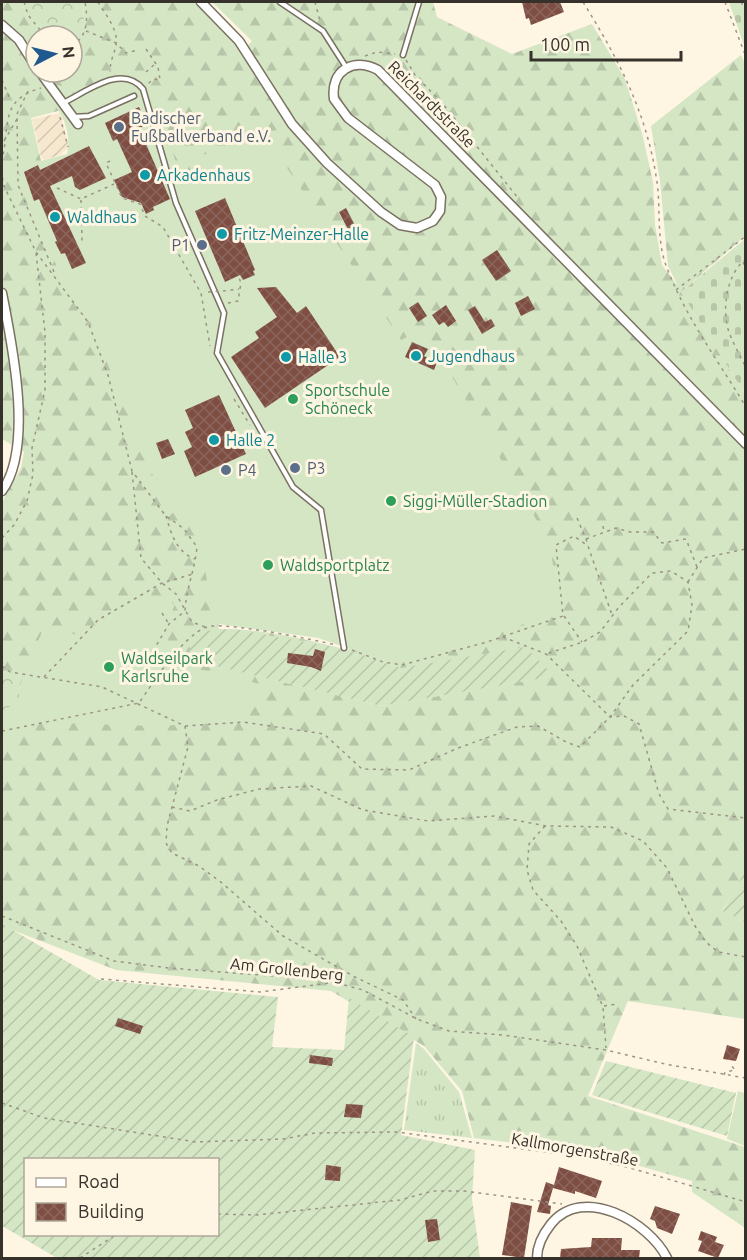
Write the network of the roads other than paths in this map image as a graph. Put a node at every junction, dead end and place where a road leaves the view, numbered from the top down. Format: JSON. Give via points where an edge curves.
{"nodes":[{"id":1,"x":201,"y":2,"type":"edge"},
{"id":2,"x":280,"y":2,"type":"edge"},
{"id":3,"x":419,"y":2,"type":"edge"},
{"id":4,"x":2,"y":25,"type":"edge"},
{"id":5,"x":24,"y":48,"type":"edge"},
{"id":6,"x":403,"y":55,"type":"road end"},
{"id":7,"x":346,"y":67,"type":"junction"},
{"id":8,"x":48,"y":84,"type":"edge"},
{"id":9,"x":134,"y":96,"type":"dead end"},
{"id":10,"x":63,"y":103,"type":"junction"},
{"id":11,"x":76,"y":121,"type":"joint"},
{"id":12,"x":2,"y":293,"type":"edge"},
{"id":13,"x":746,"y":444,"type":"edge"},
{"id":14,"x":2,"y":491,"type":"edge"},
{"id":15,"x":345,"y":648,"type":"road end"},
{"id":16,"x":537,"y":1258,"type":"edge"},
{"id":17,"x":667,"y":1258,"type":"edge"}],
"edges":[{"from":1,"to":7,"type":"street","via":[[239,41],[292,124],[327,163],[394,222],[410,228],[425,226],[440,211],[439,191],[421,172],[341,110],[333,92],[336,78]]},
{"from":2,"to":7,"type":"lane","via":[[323,31]]},
{"from":3,"to":6,"type":"lane"},
{"from":4,"to":5,"type":"street"},
{"from":7,"to":13,"type":"street","name":"Reichardtstraße","via":[[370,66],[389,80]]},
{"from":8,"to":10,"type":"street"},
{"from":9,"to":11,"type":"lane"},
{"from":10,"to":11,"type":"street"},
{"from":10,"to":15,"type":"lane","via":[[112,79],[128,78],[140,85],[152,114],[176,203],[224,313],[217,353],[293,487],[321,510]]},
{"from":12,"to":14,"type":"street","via":[[12,343],[18,445],[14,467]]},
{"from":16,"to":17,"type":"street","via":[[543,1233],[556,1217],[570,1209],[600,1210],[630,1219],[648,1233]]}]}
